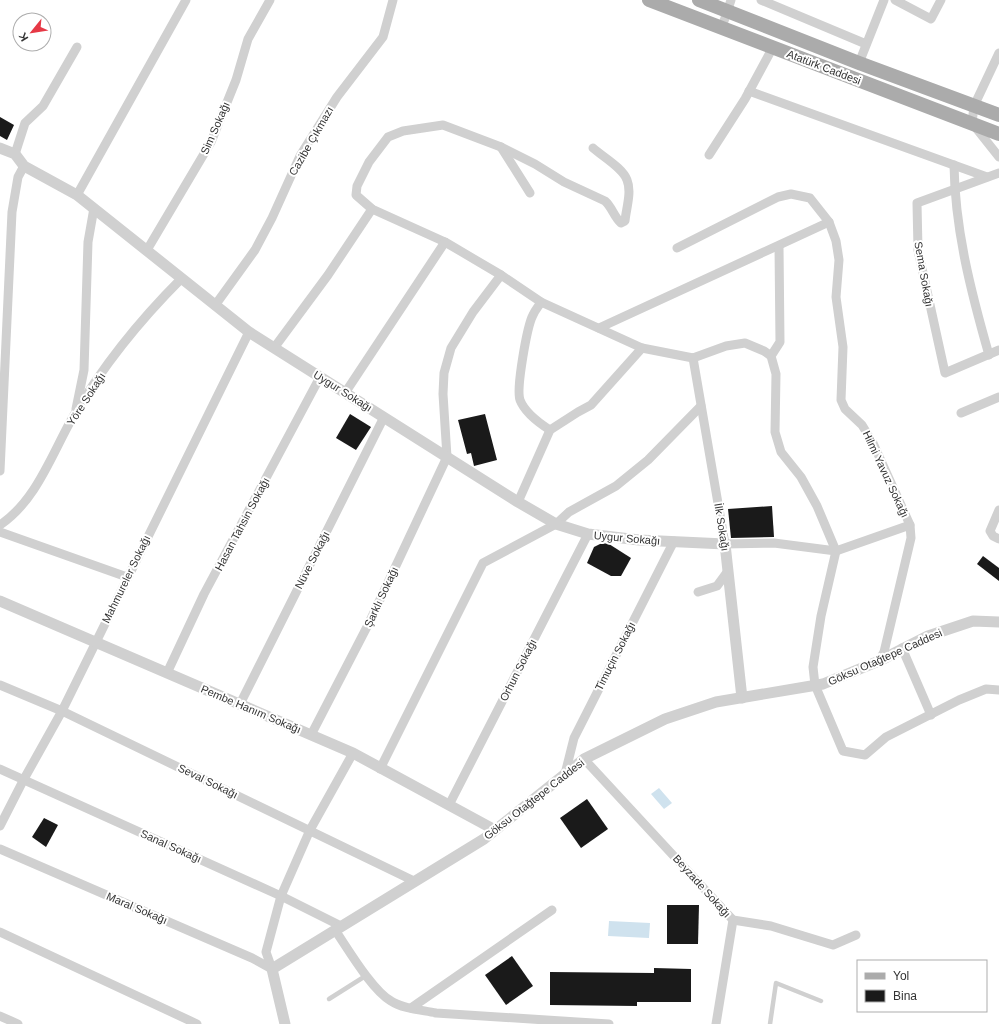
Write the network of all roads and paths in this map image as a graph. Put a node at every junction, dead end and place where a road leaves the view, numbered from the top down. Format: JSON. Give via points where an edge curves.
{"nodes":[{"id":1,"x":186,"y":0,"type":"edge"},
{"id":2,"x":270,"y":0,"type":"edge"},
{"id":3,"x":393,"y":0,"type":"edge"},
{"id":4,"x":650,"y":0,"type":"edge"},
{"id":5,"x":699,"y":0,"type":"edge"},
{"id":6,"x":761,"y":0,"type":"edge"},
{"id":7,"x":884,"y":0,"type":"edge"},
{"id":8,"x":895,"y":0,"type":"edge"},
{"id":9,"x":941,"y":0,"type":"edge"},
{"id":10,"x":729,"y":6,"type":"edge"},
{"id":11,"x":722,"y":27,"type":"junction"},
{"id":12,"x":866,"y":44,"type":"junction"},
{"id":13,"x":77,"y":47,"type":"dead end"},
{"id":14,"x":773,"y":47,"type":"junction"},
{"id":15,"x":999,"y":53,"type":"edge"},
{"id":16,"x":859,"y":63,"type":"junction"},
{"id":17,"x":749,"y":91,"type":"junction"},
{"id":18,"x":974,"y":106,"type":"junction"},
{"id":19,"x":999,"y":114,"type":"edge"},
{"id":20,"x":972,"y":123,"type":"junction"},
{"id":21,"x":999,"y":134,"type":"edge"},
{"id":22,"x":502,"y":147,"type":"junction"},
{"id":23,"x":0,"y":148,"type":"edge"},
{"id":24,"x":593,"y":148,"type":"dead end"},
{"id":25,"x":15,"y":154,"type":"junction"},
{"id":26,"x":709,"y":155,"type":"dead end"},
{"id":27,"x":999,"y":157,"type":"edge"},
{"id":28,"x":24,"y":166,"type":"junction"},
{"id":29,"x":954,"y":166,"type":"junction"},
{"id":30,"x":999,"y":173,"type":"edge"},
{"id":31,"x":987,"y":177,"type":"junction"},
{"id":32,"x":955,"y":189,"type":"junction"},
{"id":33,"x":530,"y":192,"type":"dead end"},
{"id":34,"x":77,"y":195,"type":"junction"},
{"id":35,"x":94,"y":208,"type":"junction"},
{"id":36,"x":372,"y":209,"type":"junction"},
{"id":37,"x":829,"y":222,"type":"junction"},
{"id":38,"x":445,"y":242,"type":"junction"},
{"id":39,"x":779,"y":246,"type":"junction"},
{"id":40,"x":676,"y":248,"type":"dead end"},
{"id":41,"x":147,"y":250,"type":"junction"},
{"id":42,"x":501,"y":275,"type":"junction"},
{"id":43,"x":182,"y":279,"type":"junction"},
{"id":44,"x":541,"y":302,"type":"junction"},
{"id":45,"x":216,"y":304,"type":"junction"},
{"id":46,"x":599,"y":328,"type":"junction"},
{"id":47,"x":249,"y":332,"type":"junction"},
{"id":48,"x":274,"y":348,"type":"junction"},
{"id":49,"x":642,"y":348,"type":"junction"},
{"id":50,"x":999,"y":350,"type":"edge"},
{"id":51,"x":989,"y":355,"type":"junction"},
{"id":52,"x":771,"y":356,"type":"junction"},
{"id":53,"x":693,"y":358,"type":"junction"},
{"id":54,"x":320,"y":378,"type":"junction"},
{"id":55,"x":346,"y":393,"type":"junction"},
{"id":56,"x":999,"y":396,"type":"edge"},
{"id":57,"x":701,"y":406,"type":"junction"},
{"id":58,"x":960,"y":413,"type":"dead end"},
{"id":59,"x":75,"y":414,"type":"junction"},
{"id":60,"x":384,"y":417,"type":"junction"},
{"id":61,"x":550,"y":430,"type":"junction"},
{"id":62,"x":447,"y":457,"type":"junction"},
{"id":63,"x":0,"y":471,"type":"edge"},
{"id":64,"x":518,"y":502,"type":"junction"},
{"id":65,"x":999,"y":510,"type":"edge"},
{"id":66,"x":556,"y":524,"type":"junction"},
{"id":67,"x":0,"y":525,"type":"edge"},
{"id":68,"x":910,"y":525,"type":"junction"},
{"id":69,"x":0,"y":532,"type":"edge"},
{"id":70,"x":588,"y":534,"type":"junction"},
{"id":71,"x":999,"y":539,"type":"edge"},
{"id":72,"x":674,"y":542,"type":"junction"},
{"id":73,"x":725,"y":544,"type":"junction"},
{"id":74,"x":836,"y":551,"type":"junction"},
{"id":75,"x":728,"y":571,"type":"junction"},
{"id":76,"x":127,"y":577,"type":"junction"},
{"id":77,"x":698,"y":592,"type":"dead end"},
{"id":78,"x":0,"y":601,"type":"edge"},
{"id":79,"x":999,"y":622,"type":"edge"},
{"id":80,"x":96,"y":642,"type":"junction"},
{"id":81,"x":902,"y":648,"type":"junction"},
{"id":82,"x":879,"y":661,"type":"junction"},
{"id":83,"x":168,"y":673,"type":"junction"},
{"id":84,"x":0,"y":685,"type":"edge"},
{"id":85,"x":815,"y":686,"type":"junction"},
{"id":86,"x":999,"y":690,"type":"edge"},
{"id":87,"x":742,"y":698,"type":"junction"},
{"id":88,"x":240,"y":704,"type":"junction"},
{"id":89,"x":62,"y":711,"type":"junction"},
{"id":90,"x":930,"y":715,"type":"junction"},
{"id":91,"x":311,"y":735,"type":"junction"},
{"id":92,"x":353,"y":753,"type":"junction"},
{"id":93,"x":584,"y":759,"type":"junction"},
{"id":94,"x":0,"y":769,"type":"edge"},
{"id":95,"x":380,"y":769,"type":"junction"},
{"id":96,"x":565,"y":774,"type":"junction"},
{"id":97,"x":24,"y":779,"type":"junction"},
{"id":98,"x":449,"y":805,"type":"junction"},
{"id":99,"x":0,"y":826,"type":"edge"},
{"id":100,"x":310,"y":830,"type":"junction"},
{"id":101,"x":496,"y":830,"type":"junction"},
{"id":102,"x":0,"y":849,"type":"edge"},
{"id":103,"x":414,"y":881,"type":"junction"},
{"id":104,"x":281,"y":896,"type":"junction"},
{"id":105,"x":552,"y":910,"type":"dead end"},
{"id":106,"x":733,"y":920,"type":"junction"},
{"id":107,"x":338,"y":928,"type":"junction"},
{"id":108,"x":0,"y":932,"type":"edge"},
{"id":109,"x":856,"y":936,"type":"dead end"},
{"id":110,"x":272,"y":969,"type":"junction"},
{"id":111,"x":367,"y":975,"type":"junction"},
{"id":112,"x":329,"y":999,"type":"dead end"},
{"id":113,"x":821,"y":1001,"type":"dead end"},
{"id":114,"x":411,"y":1008,"type":"junction"},
{"id":115,"x":0,"y":1016,"type":"edge"},
{"id":116,"x":18,"y":1024,"type":"edge"},
{"id":117,"x":197,"y":1024,"type":"edge"},
{"id":118,"x":285,"y":1024,"type":"edge"},
{"id":119,"x":609,"y":1024,"type":"edge"},
{"id":120,"x":716,"y":1024,"type":"edge"},
{"id":121,"x":770,"y":1024,"type":"edge"}],
"edges":[{"from":1,"to":34,"type":"street"},
{"from":2,"to":41,"type":"street","name":"Sim Sokağı","via":[[248,39],[236,80],[211,142]]},
{"from":3,"to":45,"type":"street","name":"Cazibe Çıkmazı","via":[[383,37],[337,97],[300,156],[272,218],[254,250]]},
{"from":4,"to":11,"type":"main road","name":"Atatürk Caddesi"},
{"from":5,"to":10,"type":"main road","name":"Atatürk Caddesi"},
{"from":6,"to":12,"type":"street"},
{"from":7,"to":12,"type":"street"},
{"from":8,"to":9,"type":"street","via":[[931,19]]},
{"from":10,"to":11,"type":"street"},
{"from":10,"to":16,"type":"main road","name":"Atatürk Caddesi"},
{"from":11,"to":14,"type":"main road","name":"Atatürk Caddesi"},
{"from":12,"to":16,"type":"street"},
{"from":13,"to":25,"type":"street","via":[[43,106],[25,123]]},
{"from":14,"to":17,"type":"street"},
{"from":14,"to":20,"type":"main road","name":"Atatürk Caddesi"},
{"from":15,"to":18,"type":"street"},
{"from":16,"to":18,"type":"main road","name":"Atatürk Caddesi"},
{"from":17,"to":26,"type":"street"},
{"from":17,"to":29,"type":"street"},
{"from":18,"to":19,"type":"main road","name":"Atatürk Caddesi"},
{"from":18,"to":20,"type":"street"},
{"from":20,"to":21,"type":"main road","name":"Atatürk Caddesi"},
{"from":20,"to":27,"type":"street"},
{"from":22,"to":24,"type":"street","via":[[564,182],[605,201],[621,223],[625,221],[629,194],[627,180],[620,170]]},
{"from":22,"to":33,"type":"street"},
{"from":22,"to":36,"type":"street","via":[[443,125],[403,131],[388,137],[369,162],[357,186],[356,195]]},
{"from":23,"to":25,"type":"street"},
{"from":25,"to":28,"type":"street","name":"Uygur Sokağı"},
{"from":28,"to":34,"type":"street","name":"Uygur Sokağı"},
{"from":28,"to":63,"type":"street","via":[[18,177],[12,212]]},
{"from":29,"to":31,"type":"street"},
{"from":29,"to":32,"type":"street"},
{"from":30,"to":31,"type":"street","name":"Sema Sokağı"},
{"from":31,"to":32,"type":"street","name":"Sema Sokağı"},
{"from":32,"to":51,"type":"street","via":[[963,253]]},
{"from":32,"to":51,"type":"street","name":"Sema Sokağı","via":[[917,203],[918,250],[945,373]]},
{"from":34,"to":35,"type":"street","name":"Uygur Sokağı"},
{"from":35,"to":41,"type":"street","name":"Uygur Sokağı"},
{"from":35,"to":59,"type":"street","via":[[88,242],[84,370]]},
{"from":36,"to":38,"type":"street"},
{"from":36,"to":48,"type":"street","via":[[328,275]]},
{"from":37,"to":39,"type":"street"},
{"from":37,"to":40,"type":"street","name":"Hilmi Yavuz Sokağı","via":[[810,198],[791,194],[778,197]]},
{"from":37,"to":68,"type":"street","name":"Hilmi Yavuz Sokağı","via":[[839,260],[836,297],[843,347],[841,400],[845,409],[862,425],[873,443]]},
{"from":38,"to":42,"type":"street"},
{"from":38,"to":55,"type":"street"},
{"from":39,"to":46,"type":"street"},
{"from":39,"to":52,"type":"street","via":[[780,342]]},
{"from":41,"to":43,"type":"street","name":"Uygur Sokağı"},
{"from":42,"to":44,"type":"street"},
{"from":42,"to":62,"type":"street","via":[[473,312],[451,348],[444,373],[443,394]]},
{"from":43,"to":45,"type":"street","name":"Uygur Sokağı"},
{"from":43,"to":59,"type":"street","name":"Yöre Sokağı","via":[[114,357]]},
{"from":44,"to":46,"type":"street"},
{"from":44,"to":61,"type":"street","via":[[528,329],[519,388],[520,400],[532,416]]},
{"from":45,"to":47,"type":"street","name":"Uygur Sokağı"},
{"from":46,"to":49,"type":"street"},
{"from":47,"to":48,"type":"street","name":"Uygur Sokağı"},
{"from":47,"to":76,"type":"street","name":"Mahmureler Sokağı"},
{"from":48,"to":54,"type":"street","name":"Uygur Sokağı"},
{"from":49,"to":53,"type":"street"},
{"from":49,"to":61,"type":"street","via":[[591,405]]},
{"from":50,"to":51,"type":"street","name":"Sema Sokağı"},
{"from":52,"to":53,"type":"street","via":[[745,342]]},
{"from":52,"to":74,"type":"street","via":[[776,374],[775,432],[781,452],[801,477],[817,506]]},
{"from":53,"to":57,"type":"street","name":"İlk Sokağı"},
{"from":54,"to":55,"type":"street","name":"Uygur Sokağı"},
{"from":54,"to":83,"type":"street","name":"Hasan Tahsin Sokağı","via":[[204,594]]},
{"from":55,"to":60,"type":"street","name":"Uygur Sokağı"},
{"from":56,"to":58,"type":"street"},
{"from":57,"to":66,"type":"street","via":[[648,460],[616,486],[569,512]]},
{"from":57,"to":73,"type":"street","name":"İlk Sokağı"},
{"from":59,"to":67,"type":"street","name":"Yöre Sokağı","via":[[36,486],[12,517]]},
{"from":60,"to":62,"type":"street","name":"Uygur Sokağı"},
{"from":60,"to":88,"type":"street","name":"Nüve Sokağı"},
{"from":61,"to":64,"type":"street"},
{"from":62,"to":64,"type":"street","name":"Uygur Sokağı"},
{"from":62,"to":91,"type":"street","name":"Şarklı Sokağı","via":[[369,623]]},
{"from":64,"to":66,"type":"street","name":"Uygur Sokağı"},
{"from":65,"to":71,"type":"street","via":[[990,532]]},
{"from":66,"to":70,"type":"street","name":"Uygur Sokağı"},
{"from":66,"to":95,"type":"street","via":[[483,563]]},
{"from":68,"to":74,"type":"street"},
{"from":68,"to":82,"type":"street","name":"Hilmi Yavuz Sokağı","via":[[911,538],[884,652]]},
{"from":69,"to":76,"type":"street"},
{"from":70,"to":72,"type":"street","name":"Uygur Sokağı"},
{"from":70,"to":98,"type":"street","name":"Orhun Sokağı"},
{"from":72,"to":73,"type":"street","name":"Uygur Sokağı"},
{"from":72,"to":96,"type":"street","name":"Timuçin Sokağı","via":[[574,738]]},
{"from":73,"to":74,"type":"street","via":[[774,543]]},
{"from":73,"to":75,"type":"street","name":"İlk Sokağı"},
{"from":74,"to":85,"type":"street","via":[[821,616],[813,667]]},
{"from":75,"to":77,"type":"street","via":[[717,586]]},
{"from":75,"to":87,"type":"street","name":"İlk Sokağı"},
{"from":76,"to":80,"type":"street","name":"Mahmureler Sokağı"},
{"from":78,"to":80,"type":"street","name":"Pembe Hanım Sokağı"},
{"from":79,"to":81,"type":"street","name":"Göksu Otağtepe Caddesi","via":[[973,621]]},
{"from":80,"to":83,"type":"street","name":"Pembe Hanım Sokağı"},
{"from":80,"to":89,"type":"street","name":"Mahmureler Sokağı"},
{"from":81,"to":82,"type":"street","name":"Göksu Otağtepe Caddesi"},
{"from":81,"to":90,"type":"street"},
{"from":82,"to":85,"type":"street","name":"Göksu Otağtepe Caddesi"},
{"from":83,"to":88,"type":"street","name":"Pembe Hanım Sokağı"},
{"from":84,"to":89,"type":"street","name":"Seval Sokağı"},
{"from":85,"to":87,"type":"street","name":"Göksu Otağtepe Caddesi"},
{"from":85,"to":90,"type":"street","via":[[843,751],[865,755],[886,737]]},
{"from":86,"to":90,"type":"street","via":[[986,689]]},
{"from":87,"to":93,"type":"street","name":"Göksu Otağtepe Caddesi","via":[[716,702],[665,719]]},
{"from":88,"to":91,"type":"street","name":"Pembe Hanım Sokağı"},
{"from":89,"to":97,"type":"street","name":"Mahmureler Sokağı"},
{"from":89,"to":100,"type":"street","name":"Seval Sokağı"},
{"from":91,"to":92,"type":"street","name":"Pembe Hanım Sokağı"},
{"from":92,"to":95,"type":"street","name":"Pembe Hanım Sokağı"},
{"from":92,"to":100,"type":"street"},
{"from":93,"to":96,"type":"street","name":"Göksu Otağtepe Caddesi"},
{"from":93,"to":106,"type":"street","name":"Beyzade Sokağı"},
{"from":94,"to":97,"type":"street","name":"Sanal Sokağı"},
{"from":95,"to":98,"type":"street","name":"Pembe Hanım Sokağı"},
{"from":96,"to":101,"type":"street","name":"Göksu Otağtepe Caddesi"},
{"from":97,"to":99,"type":"street","name":"Mahmureler Sokağı"},
{"from":97,"to":104,"type":"street","name":"Sanal Sokağı"},
{"from":98,"to":101,"type":"street","name":"Pembe Hanım Sokağı"},
{"from":100,"to":103,"type":"street","name":"Seval Sokağı"},
{"from":100,"to":104,"type":"street"},
{"from":101,"to":103,"type":"street","name":"Göksu Otağtepe Caddesi"},
{"from":102,"to":110,"type":"street","name":"Maral Sokağı"},
{"from":103,"to":107,"type":"street","name":"Göksu Otağtepe Caddesi"},
{"from":104,"to":107,"type":"street","name":"Sanal Sokağı"},
{"from":104,"to":110,"type":"street","via":[[266,952]]},
{"from":105,"to":114,"type":"street"},
{"from":106,"to":109,"type":"street","name":"Beyzade Sokağı","via":[[772,926],[833,945]]},
{"from":106,"to":120,"type":"street"},
{"from":107,"to":110,"type":"street","name":"Göksu Otağtepe Caddesi"},
{"from":107,"to":111,"type":"street"},
{"from":108,"to":117,"type":"street"},
{"from":110,"to":118,"type":"street"},
{"from":111,"to":112,"type":"lane"},
{"from":111,"to":114,"type":"street","via":[[390,1001]]},
{"from":113,"to":121,"type":"lane","via":[[776,983]]},
{"from":114,"to":119,"type":"street"},
{"from":115,"to":116,"type":"street"}]}
